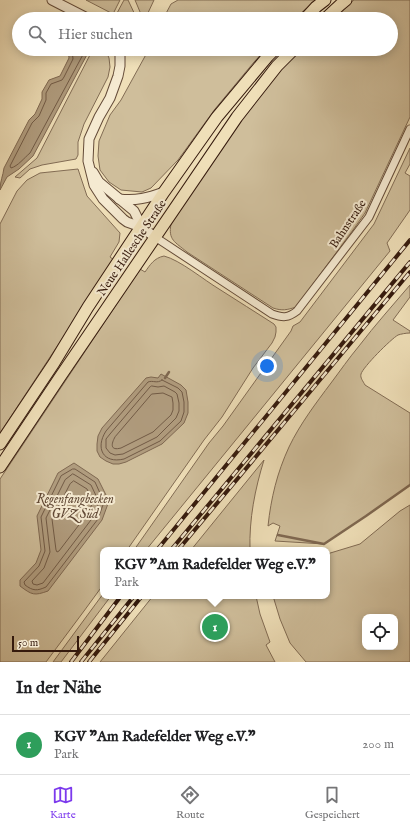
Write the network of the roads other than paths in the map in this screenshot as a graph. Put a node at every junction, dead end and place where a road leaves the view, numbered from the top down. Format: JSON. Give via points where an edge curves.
{"nodes":[{"id":1,"x":52,"y":0,"type":"edge"},
{"id":2,"x":325,"y":0,"type":"edge"},
{"id":3,"x":346,"y":0,"type":"edge"},
{"id":4,"x":75,"y":12,"type":"edge"},
{"id":5,"x":312,"y":12,"type":"edge"},
{"id":6,"x":332,"y":12,"type":"edge"},
{"id":7,"x":120,"y":56,"type":"edge"},
{"id":8,"x":268,"y":56,"type":"edge"},
{"id":9,"x":287,"y":56,"type":"edge"},
{"id":10,"x":410,"y":129,"type":"edge"},
{"id":11,"x":89,"y":166,"type":"junction"},
{"id":12,"x":164,"y":192,"type":"junction"},
{"id":13,"x":119,"y":199,"type":"junction"},
{"id":14,"x":141,"y":227,"type":"junction"},
{"id":15,"x":155,"y":237,"type":"junction"},
{"id":16,"x":0,"y":444,"type":"edge"},
{"id":17,"x":0,"y":467,"type":"edge"}],
"edges":[{"from":1,"to":4,"type":"street"},
{"from":2,"to":5,"type":"main road"},
{"from":3,"to":6,"type":"main road"},
{"from":7,"to":11,"type":"street","via":[[118,76],[110,98],[89,139]]},
{"from":8,"to":12,"type":"main road","name":"Neue Hallesche Straße","via":[[217,117]]},
{"from":9,"to":15,"type":"main road","name":"Neue Hallesche Straße","via":[[237,117]]},
{"from":10,"to":15,"type":"street","name":"Bahnstraße","via":[[369,217],[298,311],[292,315],[285,317],[272,314]]},
{"from":11,"to":13,"type":"street","via":[[99,182]]},
{"from":11,"to":14,"type":"street","via":[[94,186],[103,199],[127,222]]},
{"from":12,"to":13,"type":"street","via":[[139,200]]},
{"from":12,"to":14,"type":"main road","name":"Neue Hallesche Straße"},
{"from":13,"to":14,"type":"street","via":[[134,212]]},
{"from":14,"to":15,"type":"street"},
{"from":14,"to":16,"type":"main road","name":"Neue Hallesche Straße"},
{"from":15,"to":17,"type":"main road","name":"Neue Hallesche Straße"}]}
